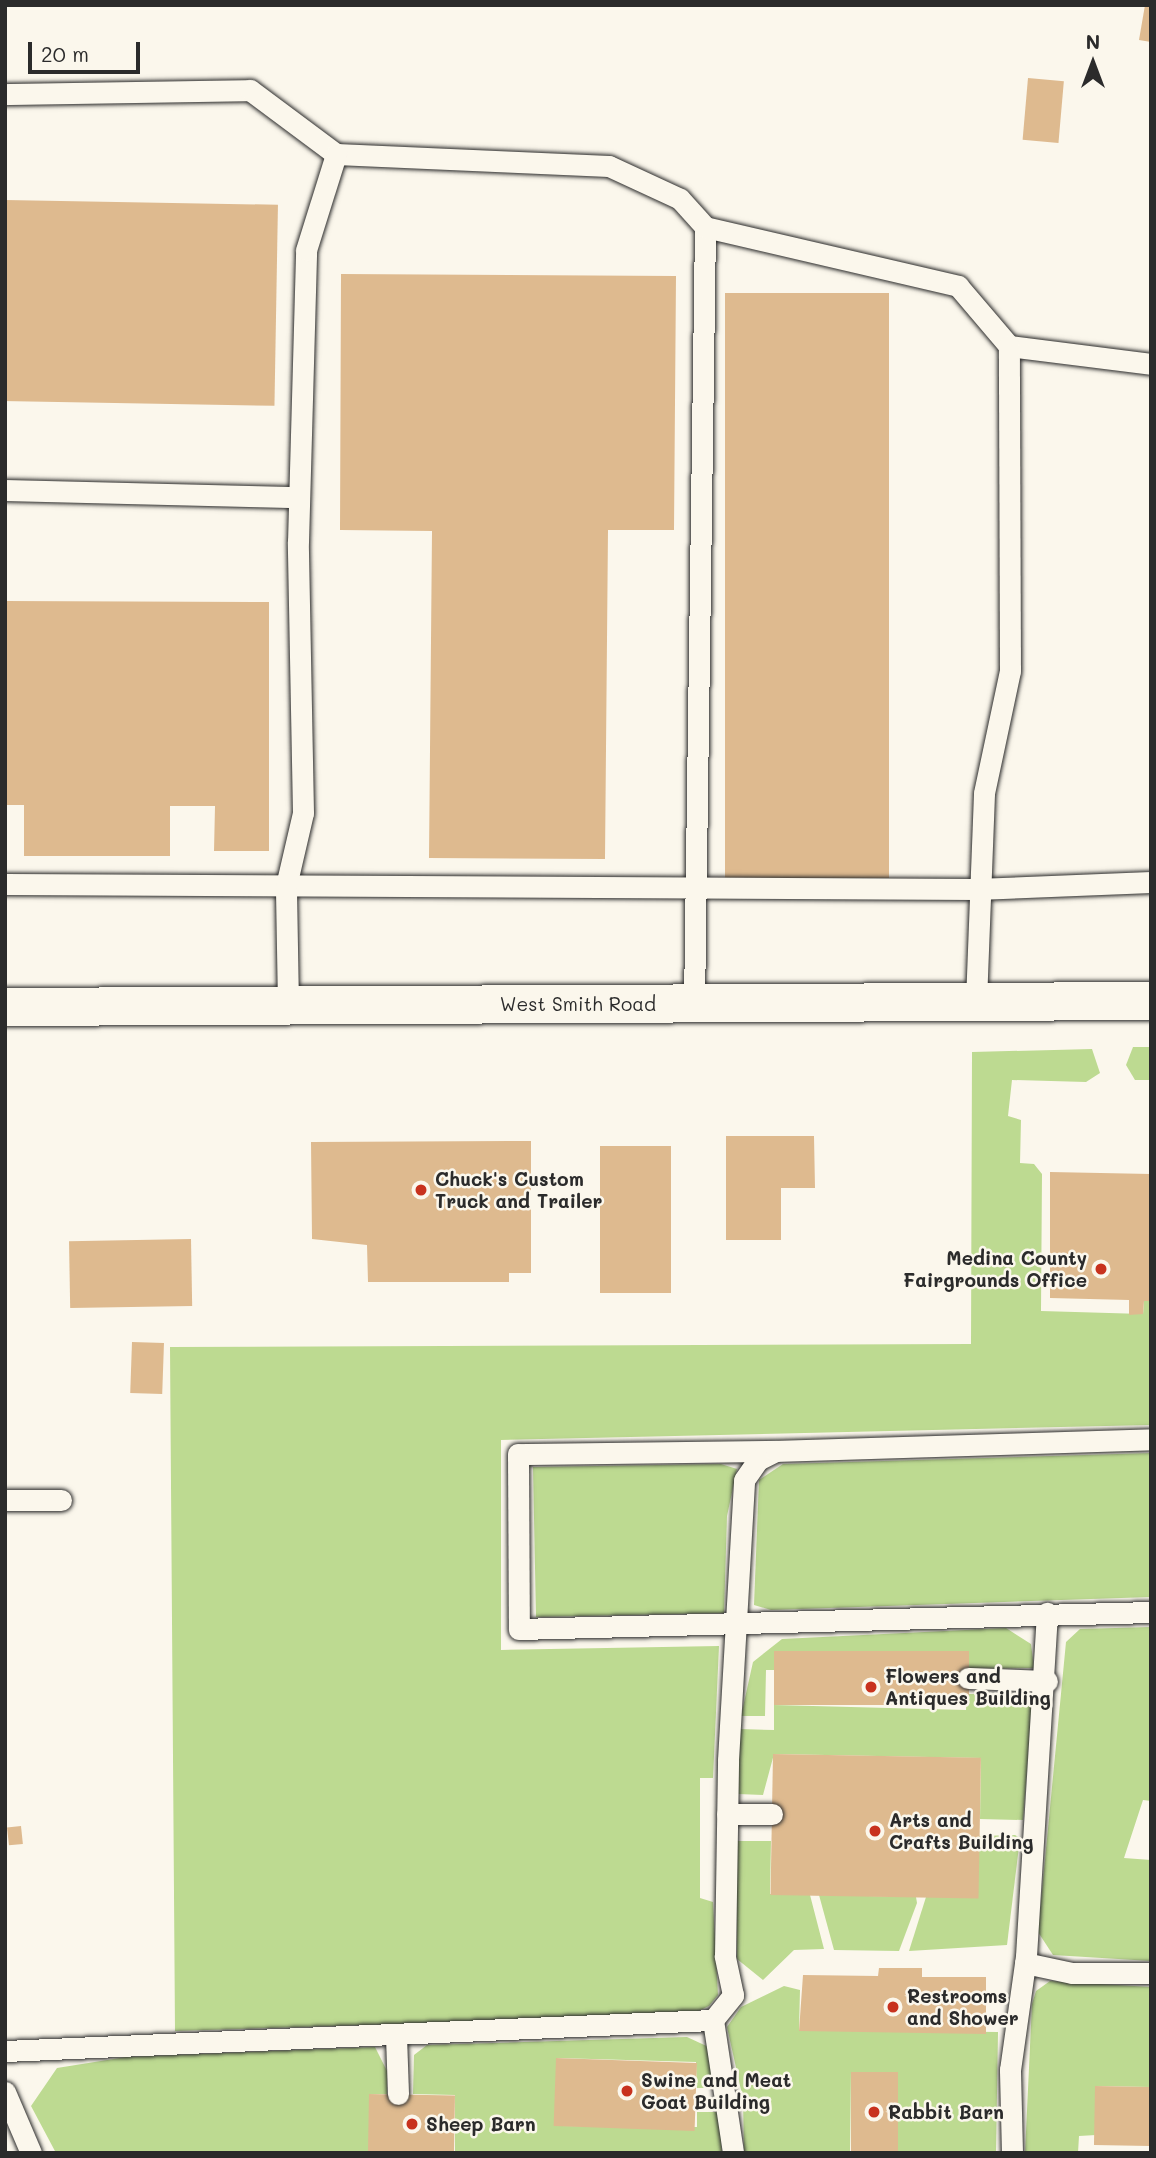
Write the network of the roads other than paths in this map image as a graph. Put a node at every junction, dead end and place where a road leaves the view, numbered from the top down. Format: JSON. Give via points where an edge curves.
{"nodes":[{"id":1,"x":5,"y":94,"type":"edge"},
{"id":2,"x":336,"y":154,"type":"junction"},
{"id":3,"x":705,"y":227,"type":"junction"},
{"id":4,"x":1010,"y":346,"type":"junction"},
{"id":5,"x":1151,"y":364,"type":"edge"},
{"id":6,"x":5,"y":490,"type":"edge"},
{"id":7,"x":299,"y":497,"type":"junction"},
{"id":8,"x":1151,"y":882,"type":"edge"},
{"id":9,"x":5,"y":884,"type":"edge"},
{"id":10,"x":286,"y":886,"type":"junction"},
{"id":11,"x":694,"y":889,"type":"junction"},
{"id":12,"x":976,"y":889,"type":"junction"},
{"id":13,"x":1151,"y":1001,"type":"edge"},
{"id":14,"x":976,"y":1002,"type":"junction"},
{"id":15,"x":694,"y":1003,"type":"junction"},
{"id":16,"x":288,"y":1005,"type":"junction"},
{"id":17,"x":5,"y":1007,"type":"edge"},
{"id":18,"x":1151,"y":1439,"type":"edge"},
{"id":19,"x":776,"y":1451,"type":"junction"},
{"id":20,"x":5,"y":1500,"type":"edge"},
{"id":21,"x":61,"y":1500,"type":"dead end"},
{"id":22,"x":1151,"y":1612,"type":"edge"},
{"id":23,"x":1046,"y":1613,"type":"junction"},
{"id":24,"x":736,"y":1626,"type":"junction"},
{"id":25,"x":968,"y":1678,"type":"dead end"},
{"id":26,"x":1046,"y":1681,"type":"junction"},
{"id":27,"x":727,"y":1814,"type":"junction"},
{"id":28,"x":772,"y":1814,"type":"dead end"},
{"id":29,"x":1025,"y":1964,"type":"junction"},
{"id":30,"x":1151,"y":1973,"type":"edge"},
{"id":31,"x":713,"y":2020,"type":"junction"},
{"id":32,"x":396,"y":2036,"type":"junction"},
{"id":33,"x":5,"y":2051,"type":"edge"},
{"id":34,"x":5,"y":2092,"type":"edge"},
{"id":35,"x":398,"y":2094,"type":"dead end"},
{"id":36,"x":31,"y":2153,"type":"edge"},
{"id":37,"x":733,"y":2153,"type":"edge"},
{"id":38,"x":1012,"y":2153,"type":"edge"}],
"edges":[{"from":1,"to":2,"type":"lane","via":[[250,90]]},
{"from":2,"to":3,"type":"lane","via":[[609,166],[680,199]]},
{"from":2,"to":7,"type":"lane","via":[[306,250]]},
{"from":3,"to":4,"type":"lane","via":[[958,286]]},
{"from":3,"to":11,"type":"lane"},
{"from":4,"to":5,"type":"lane"},
{"from":4,"to":12,"type":"lane","via":[[1010,671],[984,793]]},
{"from":6,"to":7,"type":"lane"},
{"from":7,"to":10,"type":"lane","via":[[303,813]]},
{"from":8,"to":12,"type":"lane"},
{"from":9,"to":10,"type":"lane"},
{"from":10,"to":11,"type":"lane"},
{"from":10,"to":16,"type":"lane"},
{"from":11,"to":12,"type":"lane"},
{"from":11,"to":15,"type":"lane"},
{"from":12,"to":14,"type":"lane"},
{"from":13,"to":14,"type":"street","name":"West Smith Road"},
{"from":14,"to":15,"type":"street","name":"West Smith Road"},
{"from":15,"to":16,"type":"street","name":"West Smith Road"},
{"from":16,"to":17,"type":"street","name":"West Smith Road"},
{"from":18,"to":19,"type":"lane"},
{"from":19,"to":24,"type":"lane","via":[[744,1480]]},
{"from":19,"to":24,"type":"lane","via":[[518,1454],[519,1629]]},
{"from":20,"to":21,"type":"lane"},
{"from":22,"to":23,"type":"lane"},
{"from":23,"to":24,"type":"lane"},
{"from":23,"to":26,"type":"lane"},
{"from":24,"to":27,"type":"lane"},
{"from":25,"to":26,"type":"lane"},
{"from":26,"to":29,"type":"lane"},
{"from":27,"to":28,"type":"lane"},
{"from":27,"to":31,"type":"lane","via":[[726,1956],[733,1995]]},
{"from":29,"to":30,"type":"lane","via":[[1072,1973]]},
{"from":29,"to":38,"type":"lane","via":[[1013,2027]]},
{"from":31,"to":32,"type":"lane"},
{"from":31,"to":37,"type":"lane"},
{"from":32,"to":33,"type":"lane"},
{"from":32,"to":35,"type":"lane"},
{"from":34,"to":36,"type":"lane"}]}
